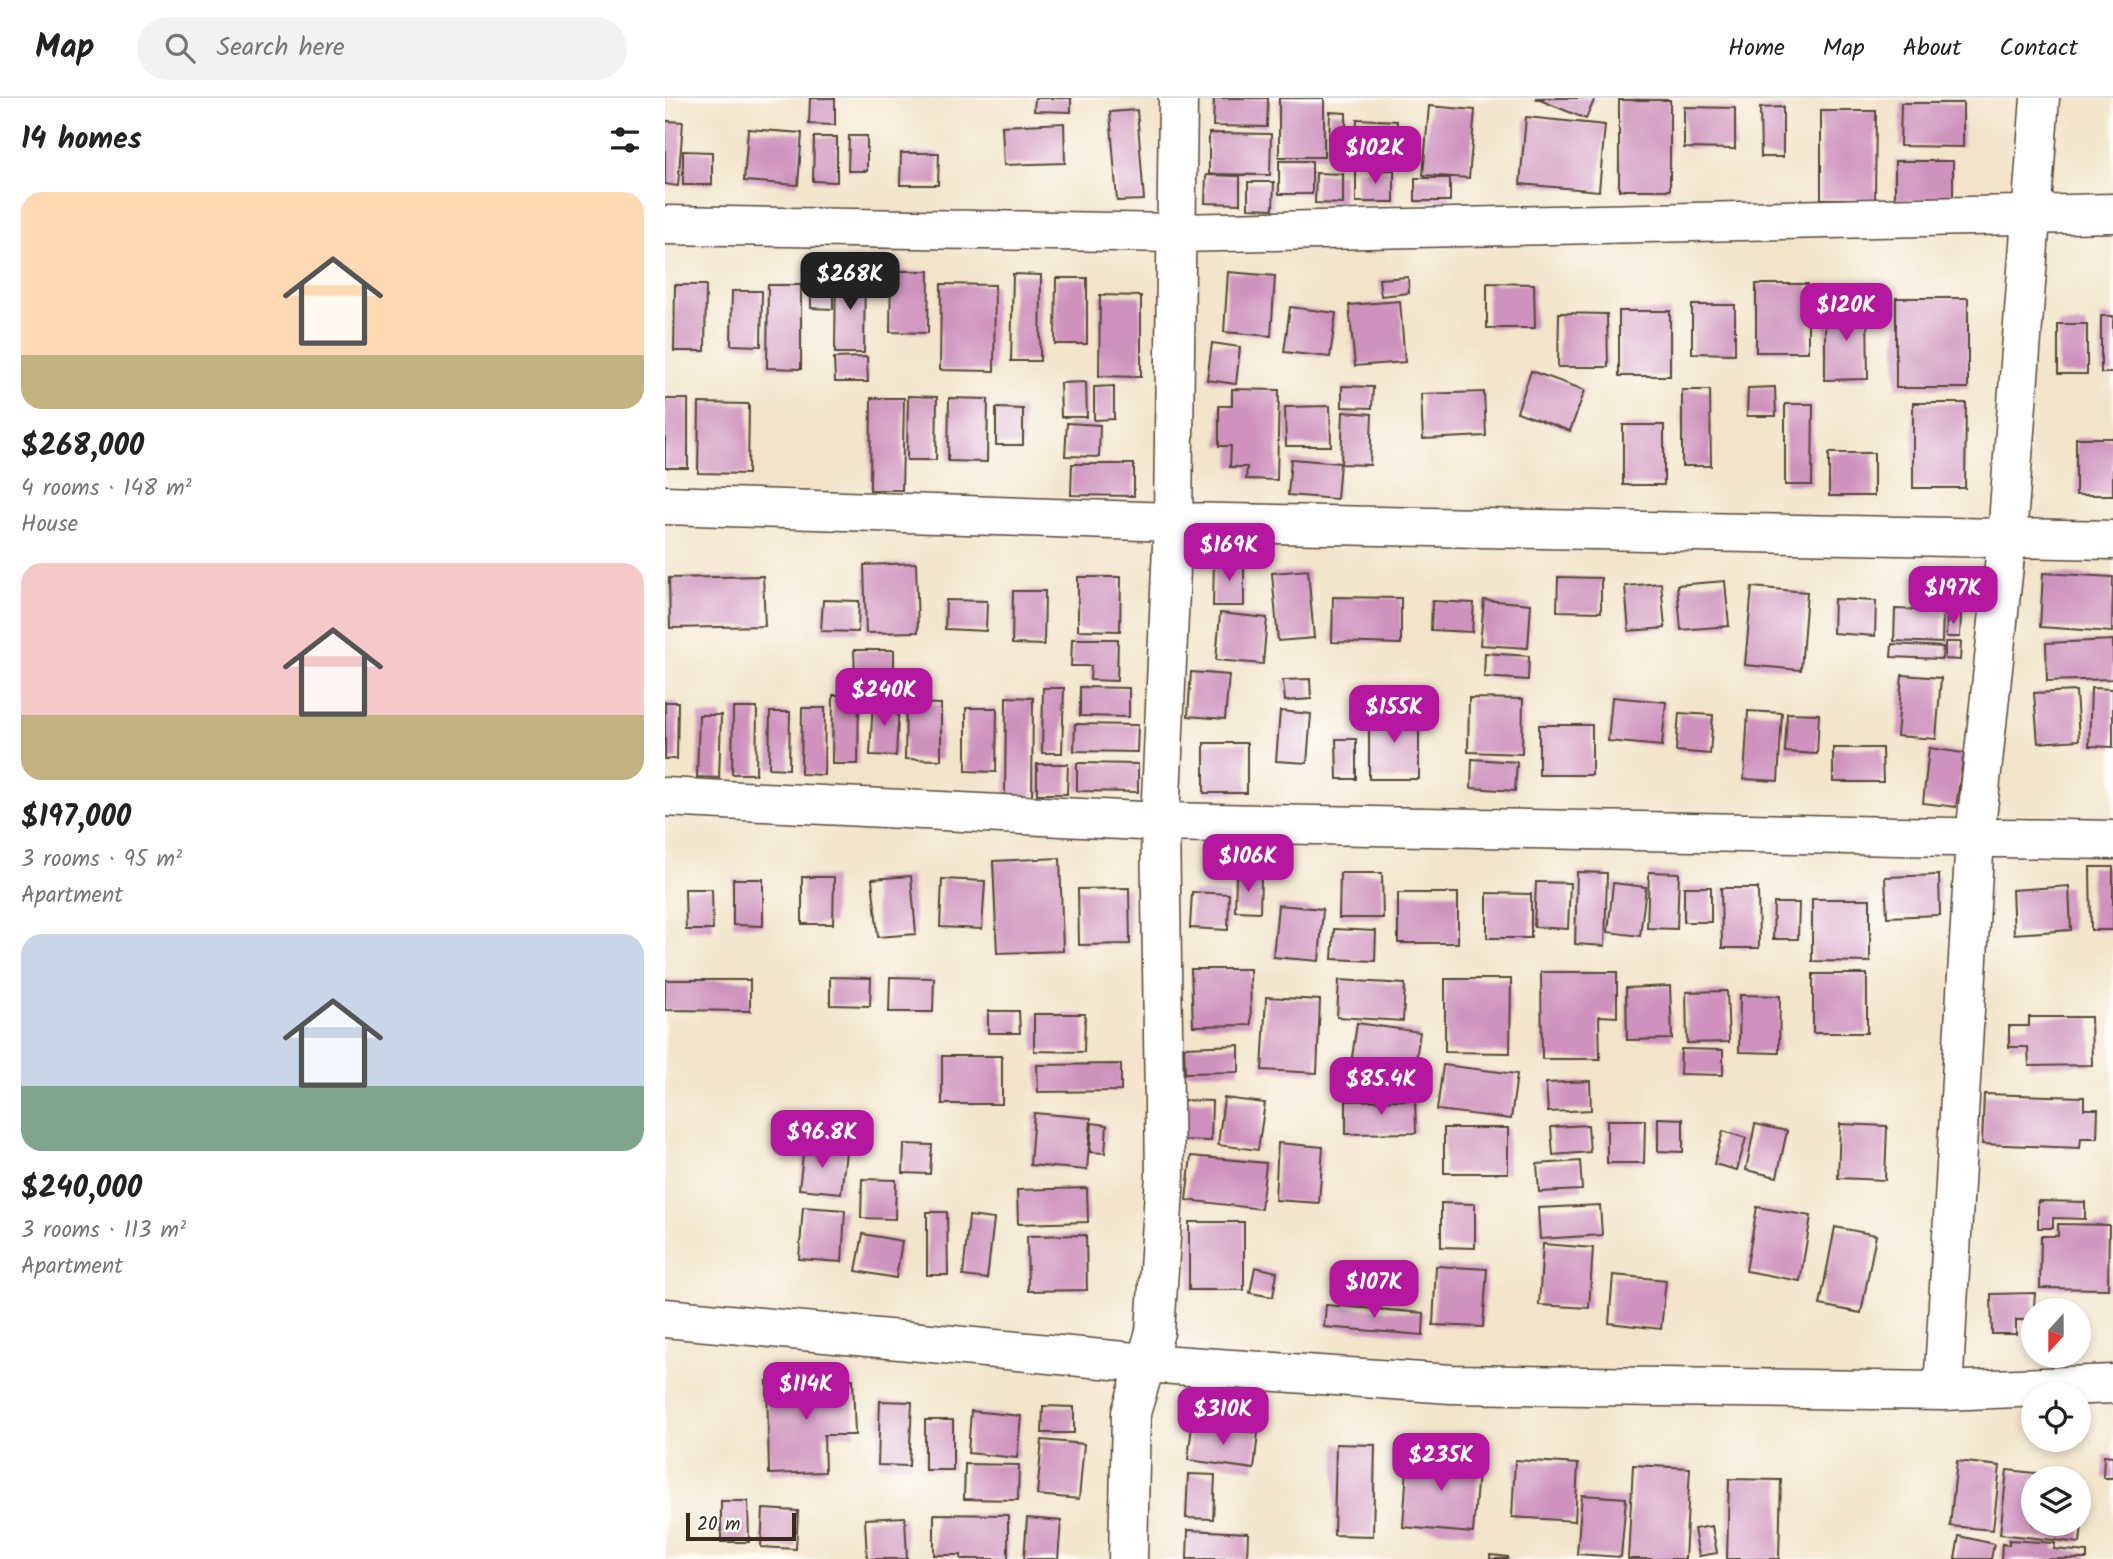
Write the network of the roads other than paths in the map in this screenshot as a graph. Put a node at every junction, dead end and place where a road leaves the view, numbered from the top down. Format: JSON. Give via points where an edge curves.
{"nodes":[{"id":1,"x":1178,"y":98,"type":"edge"},
{"id":2,"x":2039,"y":98,"type":"edge"},
{"id":3,"x":2031,"y":213,"type":"junction"},
{"id":4,"x":2113,"y":214,"type":"edge"},
{"id":5,"x":665,"y":225,"type":"edge"},
{"id":6,"x":1177,"y":233,"type":"junction"},
{"id":7,"x":665,"y":505,"type":"edge"},
{"id":8,"x":1173,"y":522,"type":"junction"},
{"id":9,"x":2007,"y":537,"type":"junction"},
{"id":10,"x":2113,"y":540,"type":"edge"},
{"id":11,"x":665,"y":797,"type":"edge"},
{"id":12,"x":1160,"y":822,"type":"junction"},
{"id":13,"x":1975,"y":837,"type":"junction"},
{"id":14,"x":2113,"y":840,"type":"edge"},
{"id":15,"x":665,"y":1318,"type":"edge"},
{"id":16,"x":1145,"y":1363,"type":"junction"},
{"id":17,"x":2113,"y":1384,"type":"edge"},
{"id":18,"x":1943,"y":1391,"type":"junction"},
{"id":19,"x":1128,"y":1559,"type":"edge"}],
"edges":[{"from":1,"to":6,"type":"street"},
{"from":2,"to":3,"type":"street"},
{"from":3,"to":4,"type":"street"},
{"from":3,"to":6,"type":"street"},
{"from":3,"to":9,"type":"street"},
{"from":5,"to":6,"type":"street"},
{"from":6,"to":8,"type":"street"},
{"from":7,"to":8,"type":"street"},
{"from":8,"to":9,"type":"street"},
{"from":8,"to":12,"type":"street"},
{"from":9,"to":10,"type":"street"},
{"from":9,"to":13,"type":"street"},
{"from":11,"to":12,"type":"street"},
{"from":12,"to":13,"type":"street"},
{"from":12,"to":16,"type":"street","via":[[1165,1175],[1155,1332]]},
{"from":13,"to":14,"type":"street"},
{"from":13,"to":18,"type":"street"},
{"from":15,"to":16,"type":"street"},
{"from":16,"to":18,"type":"street","via":[[1451,1384]]},
{"from":16,"to":19,"type":"street","via":[[1131,1413]]},
{"from":17,"to":18,"type":"street"}]}
